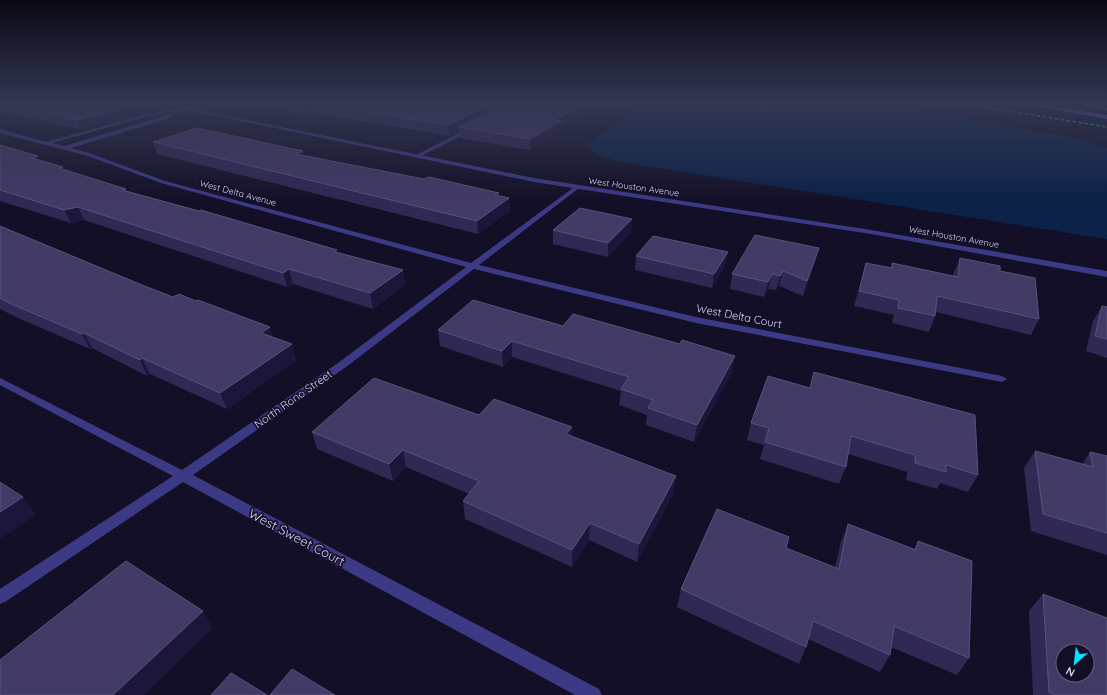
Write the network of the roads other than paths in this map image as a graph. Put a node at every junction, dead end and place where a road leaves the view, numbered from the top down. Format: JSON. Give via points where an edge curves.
{"nodes":[{"id":1,"x":21,"y":136,"type":"edge"},
{"id":2,"x":70,"y":136,"type":"edge"},
{"id":3,"x":104,"y":136,"type":"edge"},
{"id":4,"x":319,"y":136,"type":"edge"},
{"id":5,"x":456,"y":136,"type":"edge"},
{"id":6,"x":47,"y":143,"type":"junction"},
{"id":7,"x":65,"y":148,"type":"junction"},
{"id":8,"x":416,"y":156,"type":"junction"},
{"id":9,"x":577,"y":187,"type":"junction"},
{"id":10,"x":473,"y":266,"type":"junction"},
{"id":11,"x":1107,"y":274,"type":"edge"},
{"id":12,"x":1002,"y":379,"type":"dead end"},
{"id":13,"x":0,"y":381,"type":"edge"},
{"id":14,"x":183,"y":476,"type":"junction"},
{"id":15,"x":0,"y":597,"type":"edge"},
{"id":16,"x":593,"y":695,"type":"edge"}],
"edges":[{"from":1,"to":6,"type":"street","name":"West Delta Avenue"},
{"from":2,"to":6,"type":"street"},
{"from":3,"to":7,"type":"street"},
{"from":4,"to":8,"type":"street","name":"West Houston Avenue"},
{"from":5,"to":8,"type":"street"},
{"from":6,"to":7,"type":"street","name":"West Delta Avenue"},
{"from":7,"to":10,"type":"street","name":"West Delta Avenue","via":[[164,182]]},
{"from":8,"to":9,"type":"street","name":"West Houston Avenue"},
{"from":9,"to":10,"type":"street","name":"North Rono Street"},
{"from":9,"to":11,"type":"street","name":"West Houston Avenue","via":[[864,231]]},
{"from":10,"to":12,"type":"street","name":"West Delta Court","via":[[696,320]]},
{"from":10,"to":14,"type":"street","name":"North Rono Street","via":[[342,365]]},
{"from":13,"to":14,"type":"street","name":"West Sweet Court"},
{"from":14,"to":15,"type":"street","name":"North Rono Street"},
{"from":14,"to":16,"type":"street","name":"West Sweet Court"}]}
